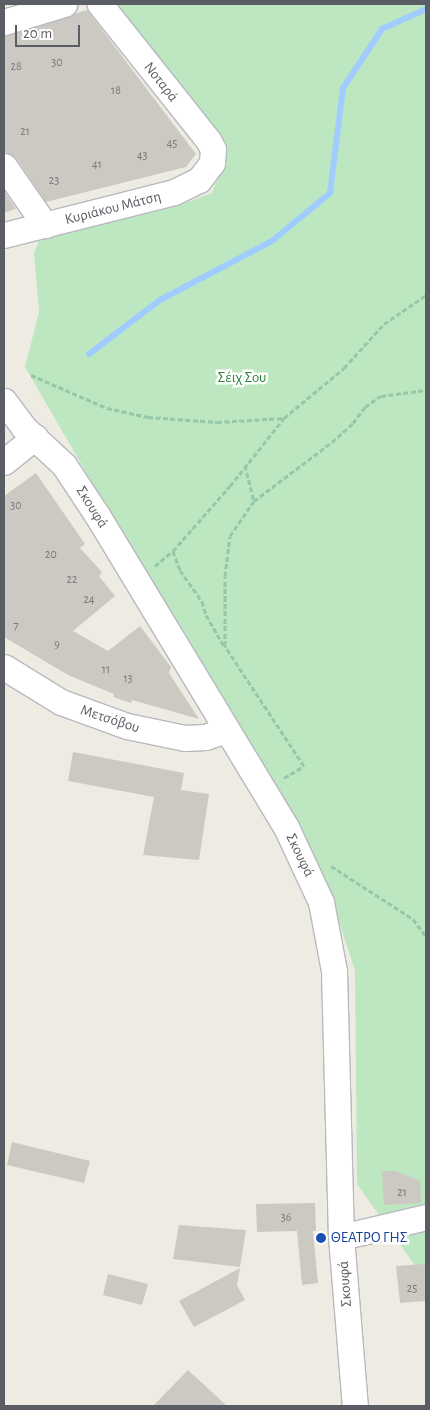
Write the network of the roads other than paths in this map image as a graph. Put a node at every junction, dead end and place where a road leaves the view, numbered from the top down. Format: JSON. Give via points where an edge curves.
{"nodes":[{"id":1,"x":64,"y":4,"type":"edge"},
{"id":2,"x":100,"y":4,"type":"edge"},
{"id":3,"x":4,"y":22,"type":"edge"},
{"id":4,"x":212,"y":164,"type":"joint"},
{"id":5,"x":4,"y":166,"type":"edge"},
{"id":6,"x":45,"y":225,"type":"junction"},
{"id":7,"x":4,"y":235,"type":"edge"},
{"id":8,"x":4,"y":401,"type":"edge"},
{"id":9,"x":35,"y":437,"type":"junction"},
{"id":10,"x":4,"y":462,"type":"edge"},
{"id":11,"x":4,"y":667,"type":"edge"},
{"id":12,"x":226,"y":730,"type":"junction"},
{"id":13,"x":426,"y":1217,"type":"edge"},
{"id":14,"x":341,"y":1237,"type":"junction"},
{"id":15,"x":353,"y":1402,"type":"edge"}],
"edges":[{"from":1,"to":3,"type":"street"},
{"from":2,"to":4,"type":"street","name":"Νοταρά","via":[[208,140],[213,149]]},
{"from":4,"to":6,"type":"street","name":"Κυριάκου Μάτση","via":[[199,180],[179,190]]},
{"from":5,"to":6,"type":"street"},
{"from":6,"to":7,"type":"street","name":"Κυριάκου Μάτση"},
{"from":8,"to":9,"type":"street","name":"Σκουφά"},
{"from":9,"to":10,"type":"street"},
{"from":9,"to":12,"type":"street","name":"Σκουφά","via":[[69,472]]},
{"from":11,"to":12,"type":"street","name":"Μετσόβου","via":[[61,702],[127,726],[184,738],[205,738]]},
{"from":12,"to":14,"type":"street","name":"Σκουφά","via":[[263,788],[313,880],[331,947]]},
{"from":13,"to":14,"type":"street"},
{"from":14,"to":15,"type":"street","name":"Σκουφά"}]}
